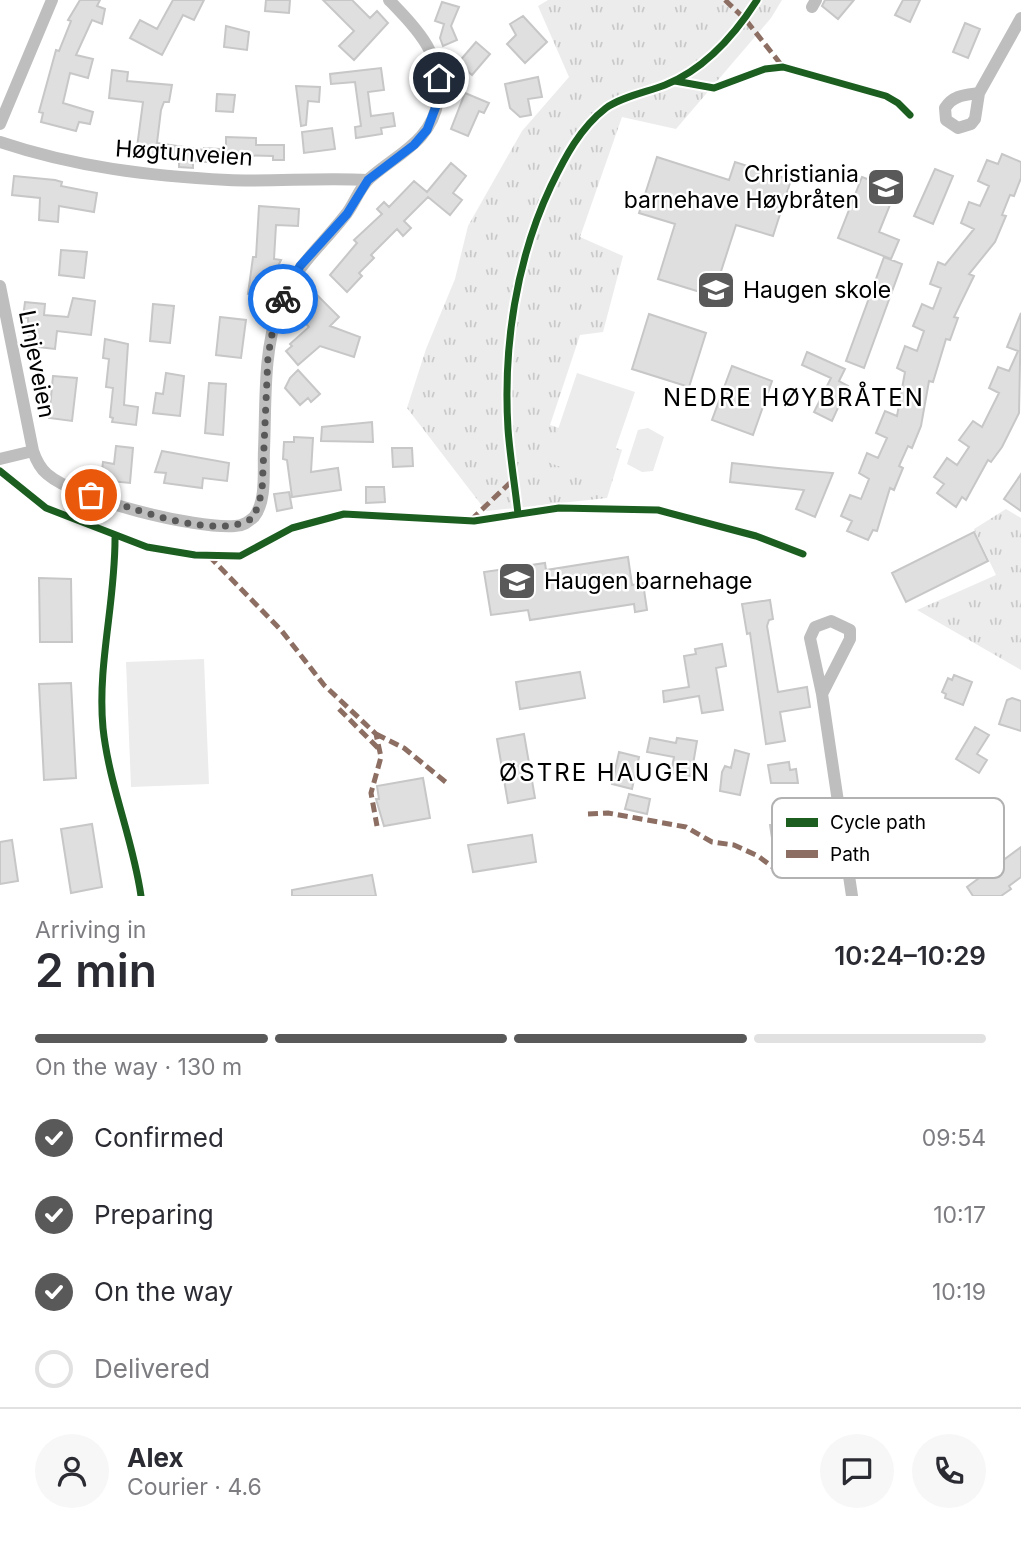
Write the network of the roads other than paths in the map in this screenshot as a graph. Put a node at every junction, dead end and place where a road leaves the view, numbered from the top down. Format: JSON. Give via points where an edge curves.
{"nodes":[{"id":1,"x":52,"y":0,"type":"edge"},
{"id":2,"x":389,"y":0,"type":"edge"},
{"id":3,"x":1021,"y":18,"type":"edge"},
{"id":4,"x":979,"y":93,"type":"dead end"},
{"id":5,"x":0,"y":124,"type":"edge"},
{"id":6,"x":0,"y":142,"type":"edge"},
{"id":7,"x":368,"y":180,"type":"junction"},
{"id":8,"x":0,"y":285,"type":"edge"},
{"id":9,"x":33,"y":451,"type":"junction"},
{"id":10,"x":0,"y":459,"type":"edge"},
{"id":11,"x":822,"y":694,"type":"junction"},
{"id":12,"x":837,"y":798,"type":"edge"},
{"id":13,"x":849,"y":878,"type":"edge"},
{"id":14,"x":852,"y":896,"type":"edge"}],
"edges":[{"from":1,"to":5,"type":"street"},
{"from":2,"to":7,"type":"street","via":[[420,34],[436,62],[438,101],[427,130],[414,145]]},
{"from":3,"to":4,"type":"street"},
{"from":6,"to":7,"type":"street","name":"Høgtunveien","via":[[114,170],[230,180]]},
{"from":7,"to":9,"type":"street","via":[[347,214],[300,266],[279,307],[268,356],[258,512],[247,522],[232,527],[160,516],[57,481],[43,470]]},
{"from":8,"to":9,"type":"street","name":"Linjeveien"},
{"from":9,"to":10,"type":"street"},
{"from":11,"to":11,"type":"street","via":[[810,638],[815,627],[831,621],[850,630],[850,639]]},
{"from":11,"to":12,"type":"street"},
{"from":13,"to":14,"type":"street"}]}
